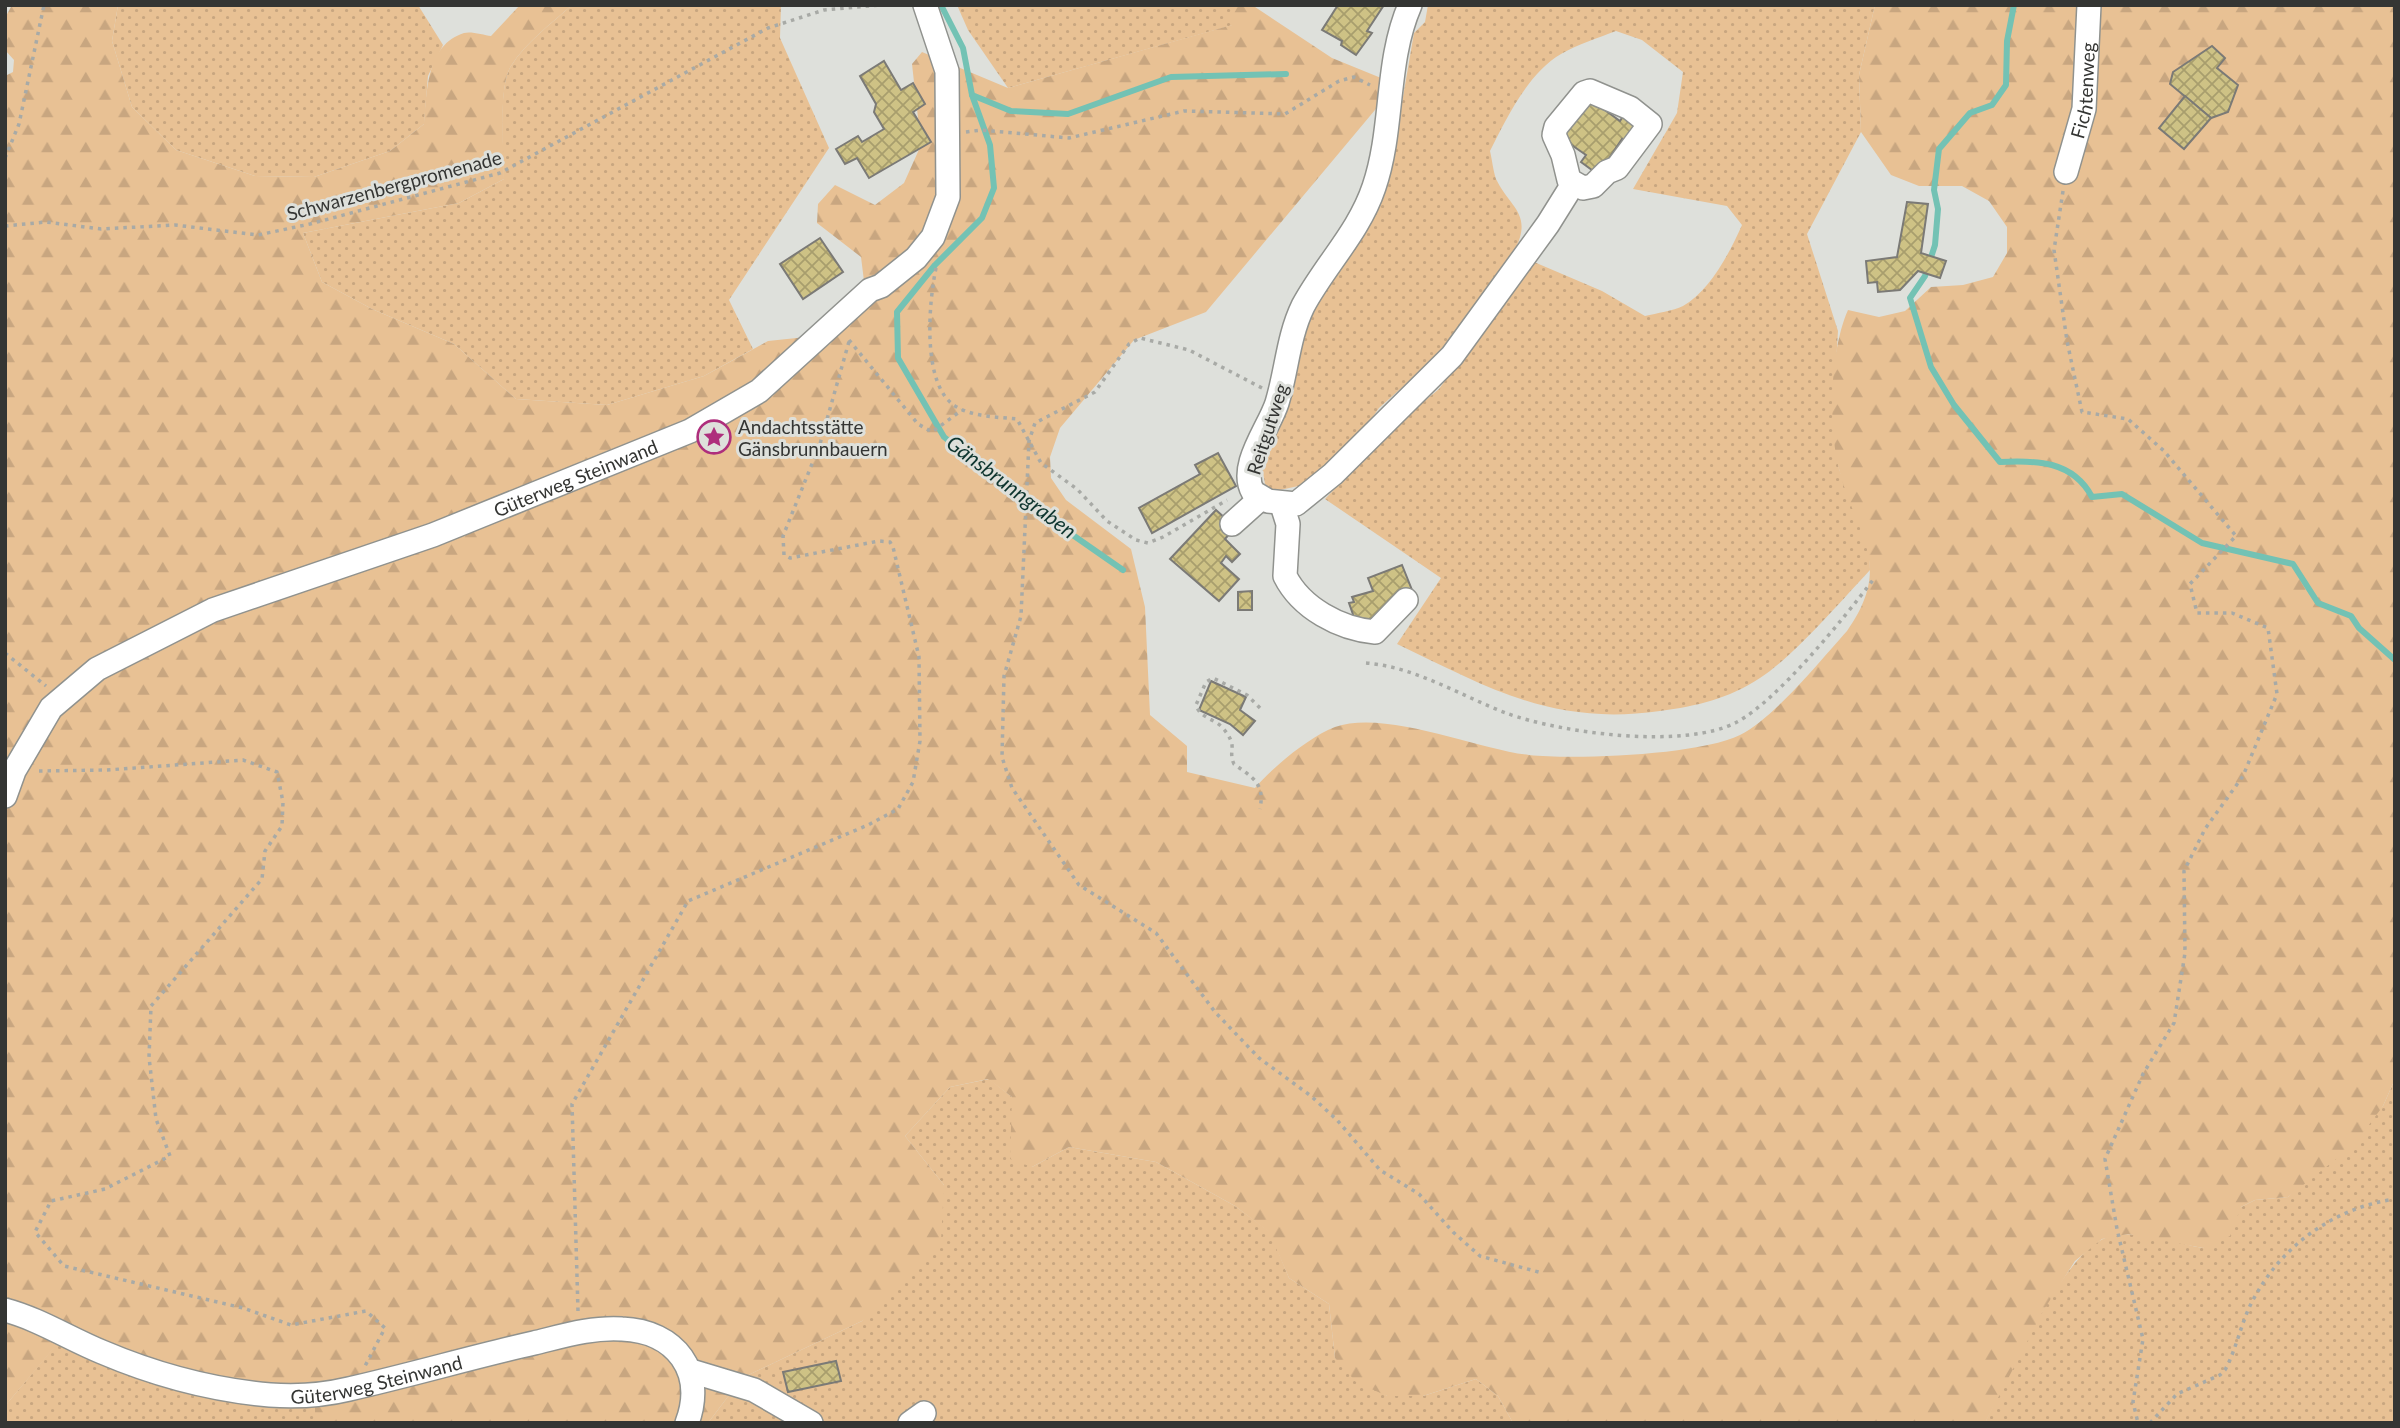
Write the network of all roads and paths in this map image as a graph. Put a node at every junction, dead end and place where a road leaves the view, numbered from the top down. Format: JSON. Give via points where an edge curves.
{"nodes":[{"id":1,"x":44,"y":5,"type":"edge"},
{"id":2,"x":879,"y":5,"type":"edge"},
{"id":3,"x":925,"y":5,"type":"edge"},
{"id":4,"x":1410,"y":5,"type":"edge"},
{"id":5,"x":2089,"y":5,"type":"edge"},
{"id":6,"x":1393,"y":88,"type":"junction"},
{"id":7,"x":981,"y":130,"type":"dead end"},
{"id":8,"x":5,"y":158,"type":"edge"},
{"id":9,"x":2066,"y":172,"type":"joint"},
{"id":10,"x":1573,"y":184,"type":"junction"},
{"id":11,"x":5,"y":226,"type":"edge"},
{"id":12,"x":936,"y":268,"type":"dead end"},
{"id":13,"x":853,"y":330,"type":"dead end"},
{"id":14,"x":849,"y":340,"type":"junction"},
{"id":15,"x":1279,"y":395,"type":"junction"},
{"id":16,"x":962,"y":409,"type":"junction"},
{"id":17,"x":1029,"y":441,"type":"junction"},
{"id":18,"x":1265,"y":498,"type":"junction"},
{"id":19,"x":1232,"y":524,"type":"dead end"},
{"id":20,"x":1873,"y":580,"type":"dead end"},
{"id":21,"x":1406,"y":600,"type":"dead end"},
{"id":22,"x":5,"y":653,"type":"edge"},
{"id":23,"x":1366,"y":663,"type":"dead end"},
{"id":24,"x":60,"y":699,"type":"junction"},
{"id":25,"x":1260,"y":708,"type":"dead end"},
{"id":26,"x":14,"y":771,"type":"junction"},
{"id":27,"x":5,"y":796,"type":"edge"},
{"id":28,"x":1260,"y":809,"type":"dead end"},
{"id":29,"x":2395,"y":1199,"type":"edge"},
{"id":30,"x":1542,"y":1273,"type":"dead end"},
{"id":31,"x":5,"y":1310,"type":"edge"},
{"id":32,"x":578,"y":1332,"type":"junction"},
{"id":33,"x":691,"y":1371,"type":"junction"},
{"id":34,"x":352,"y":1389,"type":"junction"},
{"id":35,"x":687,"y":1423,"type":"edge"},
{"id":36,"x":811,"y":1423,"type":"edge"},
{"id":37,"x":2138,"y":1423,"type":"edge"},
{"id":38,"x":2150,"y":1423,"type":"edge"}],
"edges":[{"from":1,"to":8,"type":"path","via":[[19,124]]},
{"from":2,"to":11,"type":"path","name":"Schwarzenbergpromenade","via":[[824,10],[768,28],[500,173],[310,224],[258,235],[167,225],[101,229],[33,222]]},
{"from":3,"to":24,"type":"street","name":"Güterweg Steinwand","via":[[947,71],[948,197],[940,224],[916,258],[870,290],[759,391],[690,431],[433,536],[213,610],[97,669]]},
{"from":4,"to":6,"type":"street","name":"Reitgutweg"},
{"from":5,"to":9,"type":"street","name":"Fichtenweg","via":[[2084,109]]},
{"from":6,"to":7,"type":"path","via":[[1354,77],[1339,81],[1285,114],[1184,111],[1069,138]]},
{"from":6,"to":15,"type":"street","name":"Reitgutweg","via":[[1382,160],[1371,196],[1299,315]]},
{"from":9,"to":37,"type":"path","via":[[2054,250],[2082,412],[2127,419],[2164,451],[2236,537],[2190,584],[2197,613],[2231,613],[2267,628],[2277,694],[2243,776],[2205,829],[2184,871],[2185,953],[2174,1023],[2143,1074],[2105,1159],[2143,1339],[2133,1402]]},
{"from":10,"to":10,"type":"street","via":[[1554,132],[1584,93],[1590,91],[1622,104],[1648,122],[1649,127],[1618,168],[1593,186]]},
{"from":10,"to":18,"type":"street","via":[[1452,356],[1299,502]]},
{"from":12,"to":16,"type":"path","via":[[930,295],[930,362],[952,404]]},
{"from":13,"to":14,"type":"path"},
{"from":14,"to":16,"type":"path","via":[[918,424],[932,432]]},
{"from":14,"to":32,"type":"path","via":[[820,444],[783,536],[783,550],[790,558],[890,542],[920,670],[919,761],[898,809],[688,901],[572,1104]]},
{"from":15,"to":17,"type":"path","via":[[1181,346],[1140,338],[1129,344],[1095,392],[1035,423]]},
{"from":15,"to":18,"type":"street","name":"Reitgutweg","via":[[1249,471]]},
{"from":16,"to":17,"type":"path","via":[[1017,419]]},
{"from":17,"to":18,"type":"path","via":[[1041,463],[1077,489],[1107,522],[1148,543],[1181,524]]},
{"from":17,"to":30,"type":"path","via":[[1019,627],[1005,668],[1003,767],[1012,788],[1064,868],[1089,892],[1156,933],[1207,1003],[1259,1058],[1311,1096],[1372,1163],[1419,1194],[1470,1249],[1489,1260]]},
{"from":18,"to":19,"type":"street"},
{"from":18,"to":21,"type":"street","name":"Reitgutweg","via":[[1288,524],[1285,576],[1304,601],[1336,621],[1375,632]]},
{"from":20,"to":23,"type":"path","via":[[1771,696],[1741,721],[1722,728],[1630,737],[1575,731],[1508,714],[1398,668]]},
{"from":22,"to":24,"type":"path"},
{"from":24,"to":26,"type":"street","name":"Güterweg Steinwand"},
{"from":25,"to":28,"type":"path","via":[[1247,695],[1213,678],[1206,682],[1196,705],[1197,711],[1220,725],[1232,741],[1234,764],[1259,782]]},
{"from":26,"to":27,"type":"street","name":"Güterweg Steinwand"},
{"from":26,"to":34,"type":"path","via":[[243,760],[277,772],[282,826],[265,851],[262,879],[151,1006],[149,1057],[156,1119],[170,1156],[105,1189],[51,1201],[35,1231],[64,1266],[243,1308],[291,1325],[366,1311],[385,1328]]},
{"from":29,"to":38,"type":"path","via":[[2339,1215],[2288,1253],[2254,1298],[2225,1370],[2177,1394]]},
{"from":31,"to":34,"type":"street","name":"Güterweg Steinwand","via":[[171,1378],[274,1395]]},
{"from":32,"to":33,"type":"street","name":"Güterweg Steinwand","via":[[622,1329],[646,1334],[677,1351]]},
{"from":32,"to":34,"type":"street","name":"Güterweg Steinwand"},
{"from":33,"to":35,"type":"street","via":[[693,1406]]},
{"from":33,"to":36,"type":"street","via":[[754,1390]]}]}
